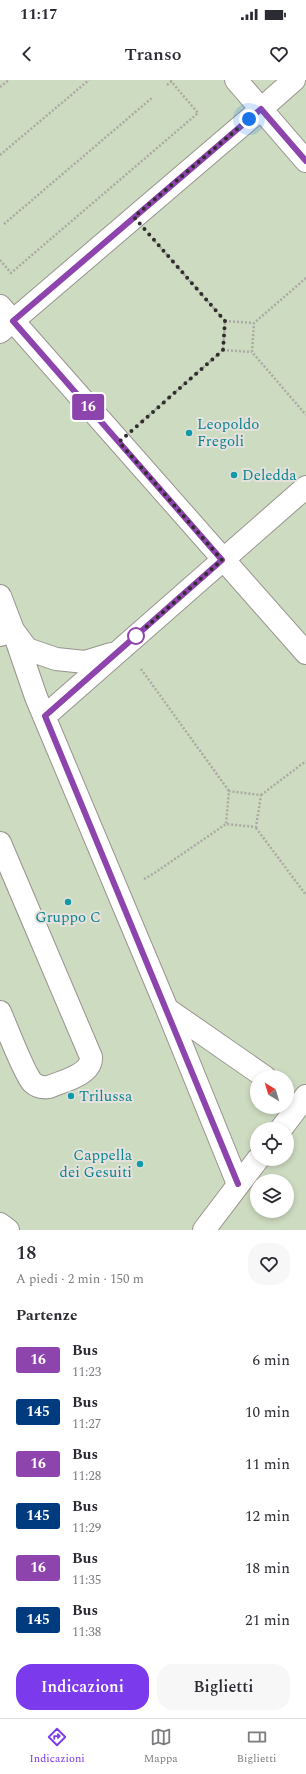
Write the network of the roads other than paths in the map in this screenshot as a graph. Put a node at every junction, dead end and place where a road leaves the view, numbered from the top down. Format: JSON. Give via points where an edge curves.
{"nodes":[{"id":1,"x":236,"y":80,"type":"edge"},
{"id":2,"x":294,"y":80,"type":"edge"},
{"id":3,"x":261,"y":109,"type":"junction"},
{"id":4,"x":306,"y":161,"type":"edge"},
{"id":5,"x":4,"y":320,"type":"edge"},
{"id":6,"x":306,"y":487,"type":"edge"},
{"id":7,"x":222,"y":560,"type":"junction"},
{"id":8,"x":0,"y":596,"type":"edge"},
{"id":9,"x":6,"y":633,"type":"edge"},
{"id":10,"x":119,"y":651,"type":"junction"},
{"id":11,"x":306,"y":654,"type":"edge"},
{"id":12,"x":45,"y":716,"type":"junction"},
{"id":13,"x":0,"y":843,"type":"edge"},
{"id":14,"x":167,"y":1009,"type":"junction"},
{"id":15,"x":0,"y":1012,"type":"edge"},
{"id":16,"x":255,"y":1070,"type":"edge"},
{"id":17,"x":300,"y":1099,"type":"edge"},
{"id":18,"x":285,"y":1122,"type":"edge"},
{"id":19,"x":252,"y":1166,"type":"edge"},
{"id":20,"x":238,"y":1184,"type":"junction"},
{"id":21,"x":0,"y":1224,"type":"edge"},
{"id":22,"x":8,"y":1230,"type":"edge"},
{"id":23,"x":204,"y":1230,"type":"edge"}],
"edges":[{"from":1,"to":3,"type":"lane"},
{"from":2,"to":3,"type":"lane"},
{"from":3,"to":4,"type":"lane"},
{"from":3,"to":5,"type":"lane","via":[[134,217]]},
{"from":5,"to":7,"type":"lane","via":[[119,442]]},
{"from":6,"to":7,"type":"lane"},
{"from":7,"to":10,"type":"lane"},
{"from":7,"to":11,"type":"lane"},
{"from":8,"to":9,"type":"lane"},
{"from":9,"to":10,"type":"lane","via":[[27,649],[56,659],[85,662]]},
{"from":9,"to":12,"type":"lane"},
{"from":10,"to":12,"type":"lane"},
{"from":12,"to":14,"type":"lane"},
{"from":13,"to":15,"type":"lane","via":[[90,1057],[89,1065],[79,1075],[49,1087],[36,1085],[28,1076]]},
{"from":14,"to":16,"type":"lane"},
{"from":14,"to":20,"type":"lane"},
{"from":17,"to":18,"type":"lane"},
{"from":19,"to":20,"type":"lane"},
{"from":20,"to":23,"type":"lane"},
{"from":21,"to":22,"type":"lane"}]}
